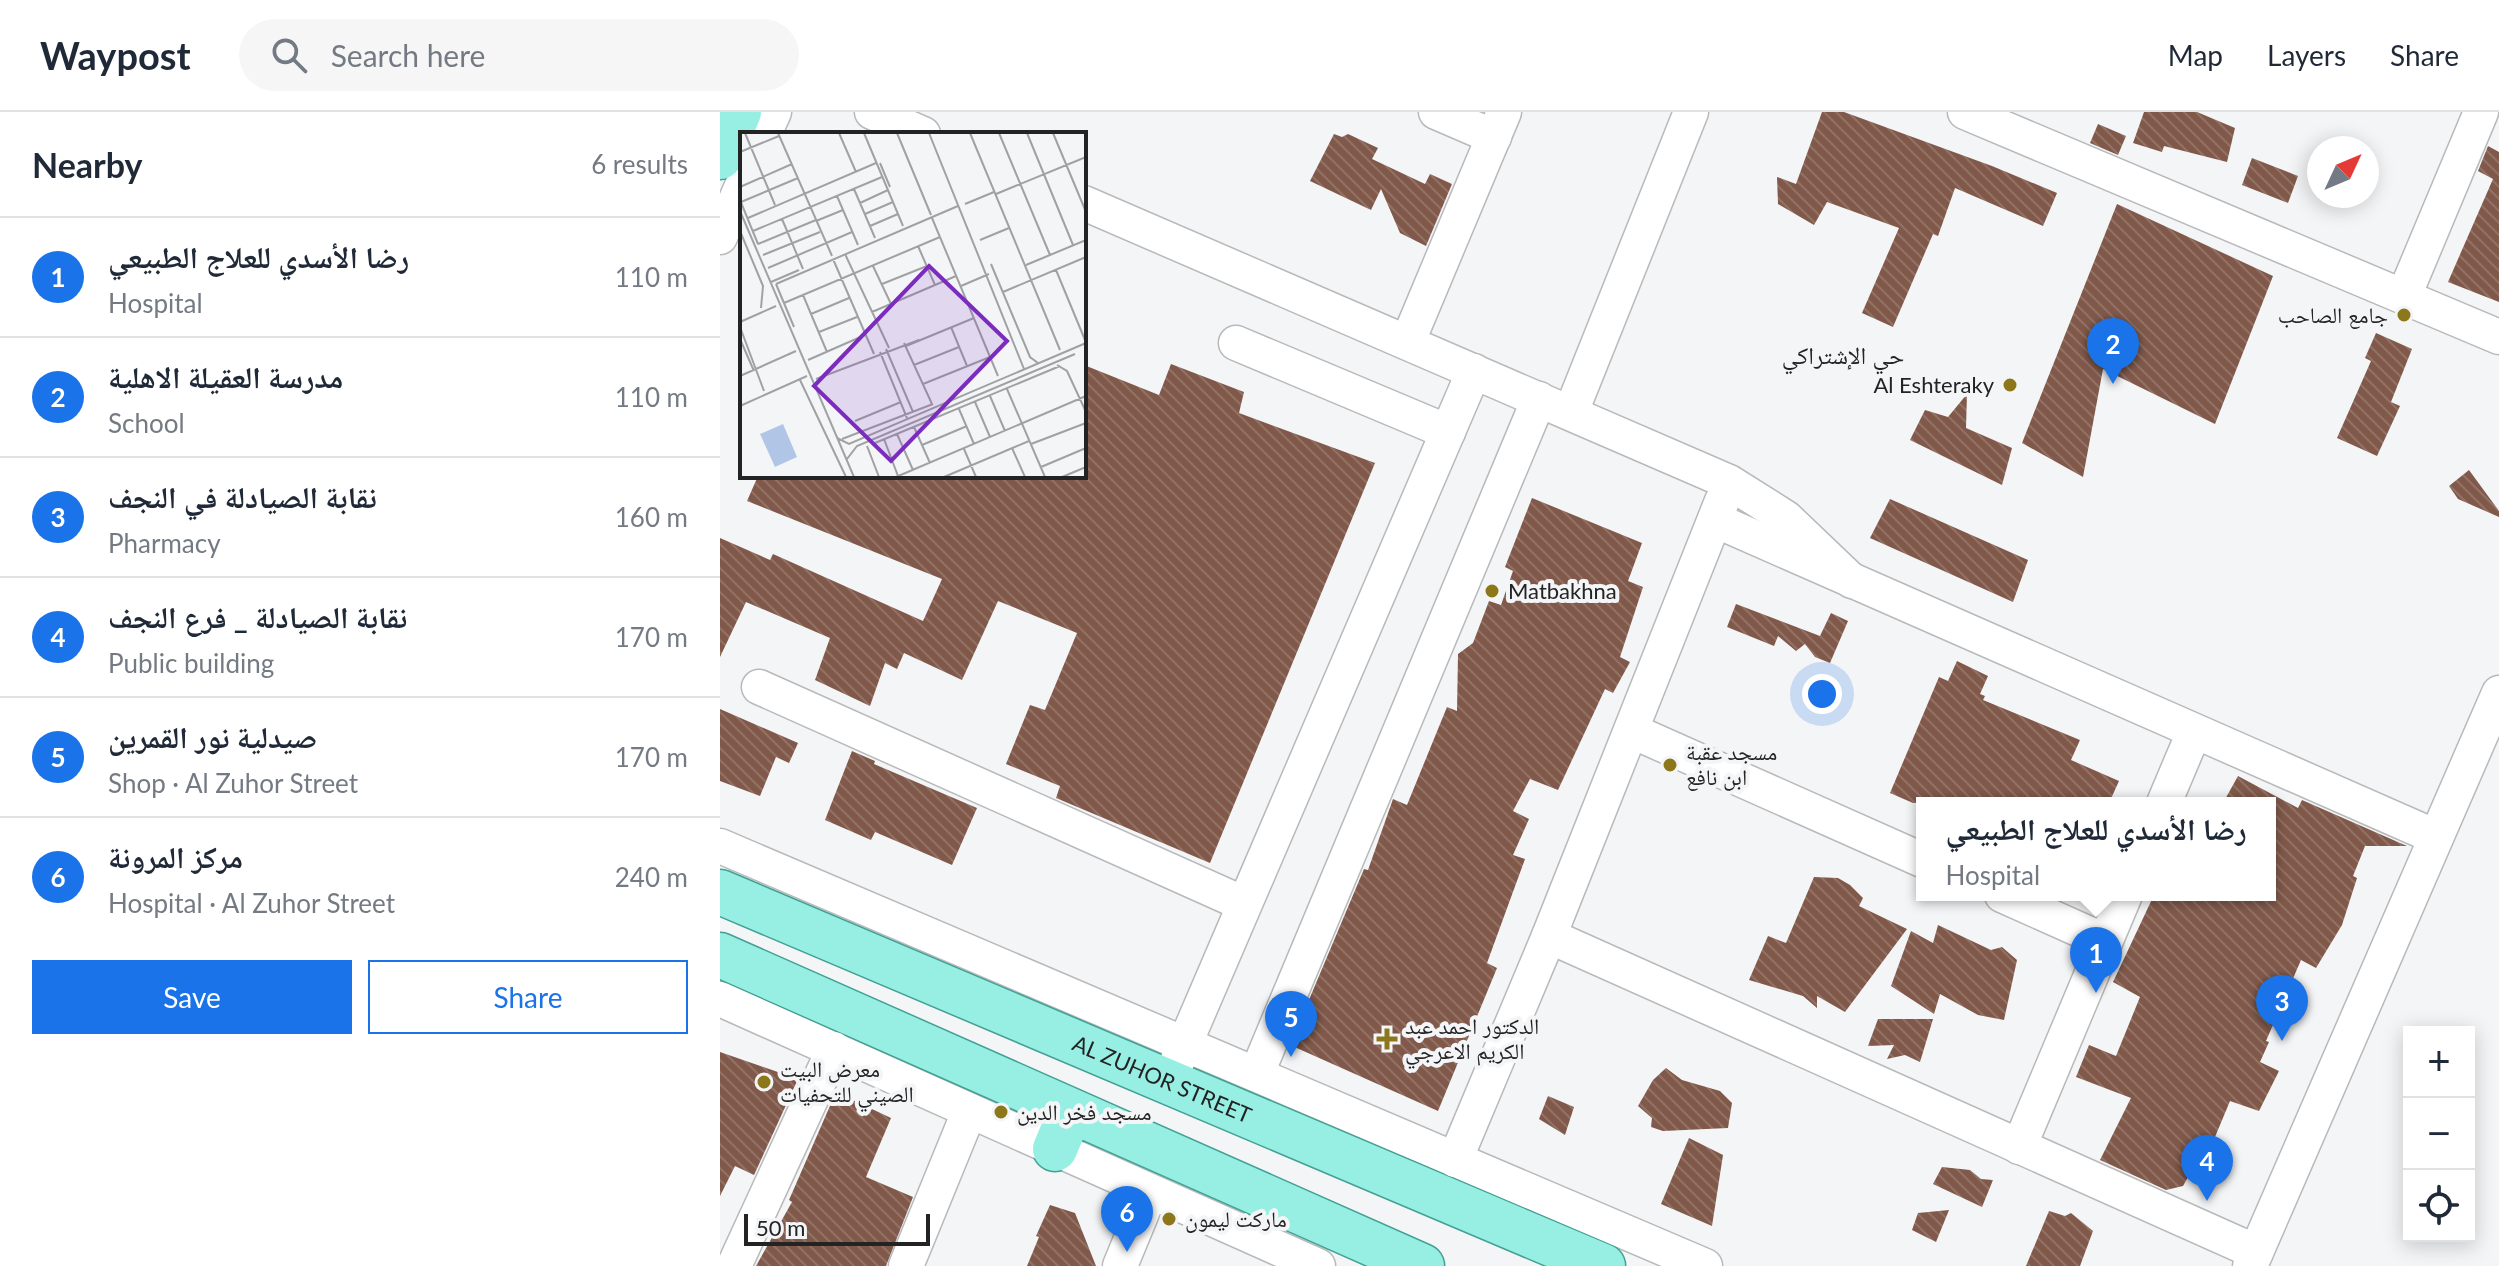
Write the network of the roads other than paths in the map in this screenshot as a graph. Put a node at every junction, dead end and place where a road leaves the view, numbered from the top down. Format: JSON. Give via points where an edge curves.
{"nodes":[{"id":1,"x":739,"y":112,"type":"edge"},
{"id":2,"x":774,"y":112,"type":"edge"},
{"id":3,"x":872,"y":112,"type":"edge"},
{"id":4,"x":1436,"y":112,"type":"edge"},
{"id":5,"x":1691,"y":112,"type":"edge"},
{"id":6,"x":1965,"y":112,"type":"edge"},
{"id":7,"x":2481,"y":112,"type":"edge"},
{"id":8,"x":1499,"y":124,"type":"edge"},
{"id":9,"x":922,"y":126,"type":"edge"},
{"id":10,"x":765,"y":132,"type":"edge"},
{"id":11,"x":720,"y":157,"type":"edge"},
{"id":12,"x":740,"y":191,"type":"edge"},
{"id":13,"x":1086,"y":204,"type":"edge"},
{"id":14,"x":720,"y":237,"type":"edge"},
{"id":15,"x":2404,"y":296,"type":"junction"},
{"id":16,"x":2499,"y":337,"type":"edge"},
{"id":17,"x":1408,"y":341,"type":"junction"},
{"id":18,"x":1236,"y":343,"type":"dead end"},
{"id":19,"x":1474,"y":371,"type":"junction"},
{"id":20,"x":1539,"y":399,"type":"junction"},
{"id":21,"x":1571,"y":412,"type":"junction"},
{"id":22,"x":1448,"y":432,"type":"junction"},
{"id":23,"x":1729,"y":482,"type":"junction"},
{"id":24,"x":1715,"y":520,"type":"junction"},
{"id":25,"x":1852,"y":581,"type":"junction"},
{"id":26,"x":759,"y":687,"type":"dead end"},
{"id":27,"x":2499,"y":693,"type":"edge"},
{"id":28,"x":1632,"y":731,"type":"junction"},
{"id":29,"x":2194,"y":732,"type":"junction"},
{"id":30,"x":2167,"y":797,"type":"edge"},
{"id":31,"x":2436,"y":837,"type":"junction"},
{"id":32,"x":720,"y":846,"type":"edge"},
{"id":33,"x":1916,"y":857,"type":"edge"},
{"id":34,"x":720,"y":892,"type":"edge"},
{"id":35,"x":2015,"y":901,"type":"edge"},
{"id":36,"x":2122,"y":901,"type":"edge"},
{"id":37,"x":1242,"y":903,"type":"junction"},
{"id":38,"x":1549,"y":936,"type":"junction"},
{"id":39,"x":2105,"y":941,"type":"junction"},
{"id":40,"x":842,"y":942,"type":"junction"},
{"id":41,"x":729,"y":974,"type":"edge"},
{"id":42,"x":834,"y":1049,"type":"junction"},
{"id":43,"x":1177,"y":1061,"type":"junction"},
{"id":44,"x":1257,"y":1073,"type":"junction"},
{"id":45,"x":969,"y":1112,"type":"junction"},
{"id":46,"x":1063,"y":1131,"type":"junction"},
{"id":47,"x":2019,"y":1147,"type":"junction"},
{"id":48,"x":1455,"y":1160,"type":"junction"},
{"id":49,"x":1150,"y":1193,"type":"junction"},
{"id":50,"x":2253,"y":1259,"type":"edge"},
{"id":51,"x":734,"y":1266,"type":"edge"},
{"id":52,"x":906,"y":1266,"type":"edge"},
{"id":53,"x":1120,"y":1266,"type":"edge"},
{"id":54,"x":1318,"y":1266,"type":"edge"},
{"id":55,"x":1422,"y":1266,"type":"edge"},
{"id":56,"x":1603,"y":1266,"type":"edge"},
{"id":57,"x":1705,"y":1266,"type":"edge"}],
"edges":[{"from":1,"to":11,"type":"main road"},
{"from":2,"to":10,"type":"street"},
{"from":3,"to":9,"type":"street"},
{"from":4,"to":8,"type":"street"},
{"from":5,"to":21,"type":"street"},
{"from":6,"to":15,"type":"street"},
{"from":7,"to":15,"type":"street"},
{"from":8,"to":17,"type":"street"},
{"from":12,"to":14,"type":"street"},
{"from":13,"to":17,"type":"street"},
{"from":15,"to":16,"type":"street"},
{"from":17,"to":19,"type":"street"},
{"from":18,"to":22,"type":"street"},
{"from":19,"to":20,"type":"street"},
{"from":19,"to":22,"type":"street"},
{"from":20,"to":21,"type":"street"},
{"from":20,"to":44,"type":"street"},
{"from":21,"to":23,"type":"street"},
{"from":22,"to":37,"type":"street"},
{"from":23,"to":24,"type":"street"},
{"from":23,"to":25,"type":"street","via":[[1786,518]]},
{"from":24,"to":25,"type":"street"},
{"from":24,"to":28,"type":"street"},
{"from":25,"to":29,"type":"street"},
{"from":26,"to":37,"type":"street"},
{"from":27,"to":31,"type":"street"},
{"from":28,"to":33,"type":"street"},
{"from":28,"to":38,"type":"street"},
{"from":29,"to":30,"type":"street"},
{"from":29,"to":31,"type":"street"},
{"from":31,"to":50,"type":"street"},
{"from":32,"to":43,"type":"street"},
{"from":34,"to":40,"type":"main road","name":"AL ZUHOR STREET"},
{"from":35,"to":39,"type":"street"},
{"from":36,"to":39,"type":"street"},
{"from":37,"to":43,"type":"street"},
{"from":38,"to":47,"type":"street"},
{"from":38,"to":48,"type":"street"},
{"from":39,"to":47,"type":"street"},
{"from":40,"to":41,"type":"main road","via":[[768,927]]},
{"from":40,"to":43,"type":"main road","name":"AL ZUHOR STREET"},
{"from":41,"to":42,"type":"street"},
{"from":41,"to":46,"type":"main road"},
{"from":42,"to":45,"type":"street"},
{"from":42,"to":51,"type":"street"},
{"from":43,"to":44,"type":"street"},
{"from":43,"to":56,"type":"main road","name":"AL ZUHOR STREET"},
{"from":44,"to":48,"type":"street"},
{"from":45,"to":46,"type":"street"},
{"from":45,"to":52,"type":"street"},
{"from":46,"to":49,"type":"street"},
{"from":46,"to":55,"type":"main road"},
{"from":47,"to":50,"type":"street"},
{"from":48,"to":57,"type":"street"},
{"from":49,"to":53,"type":"street"},
{"from":49,"to":54,"type":"street"}]}
